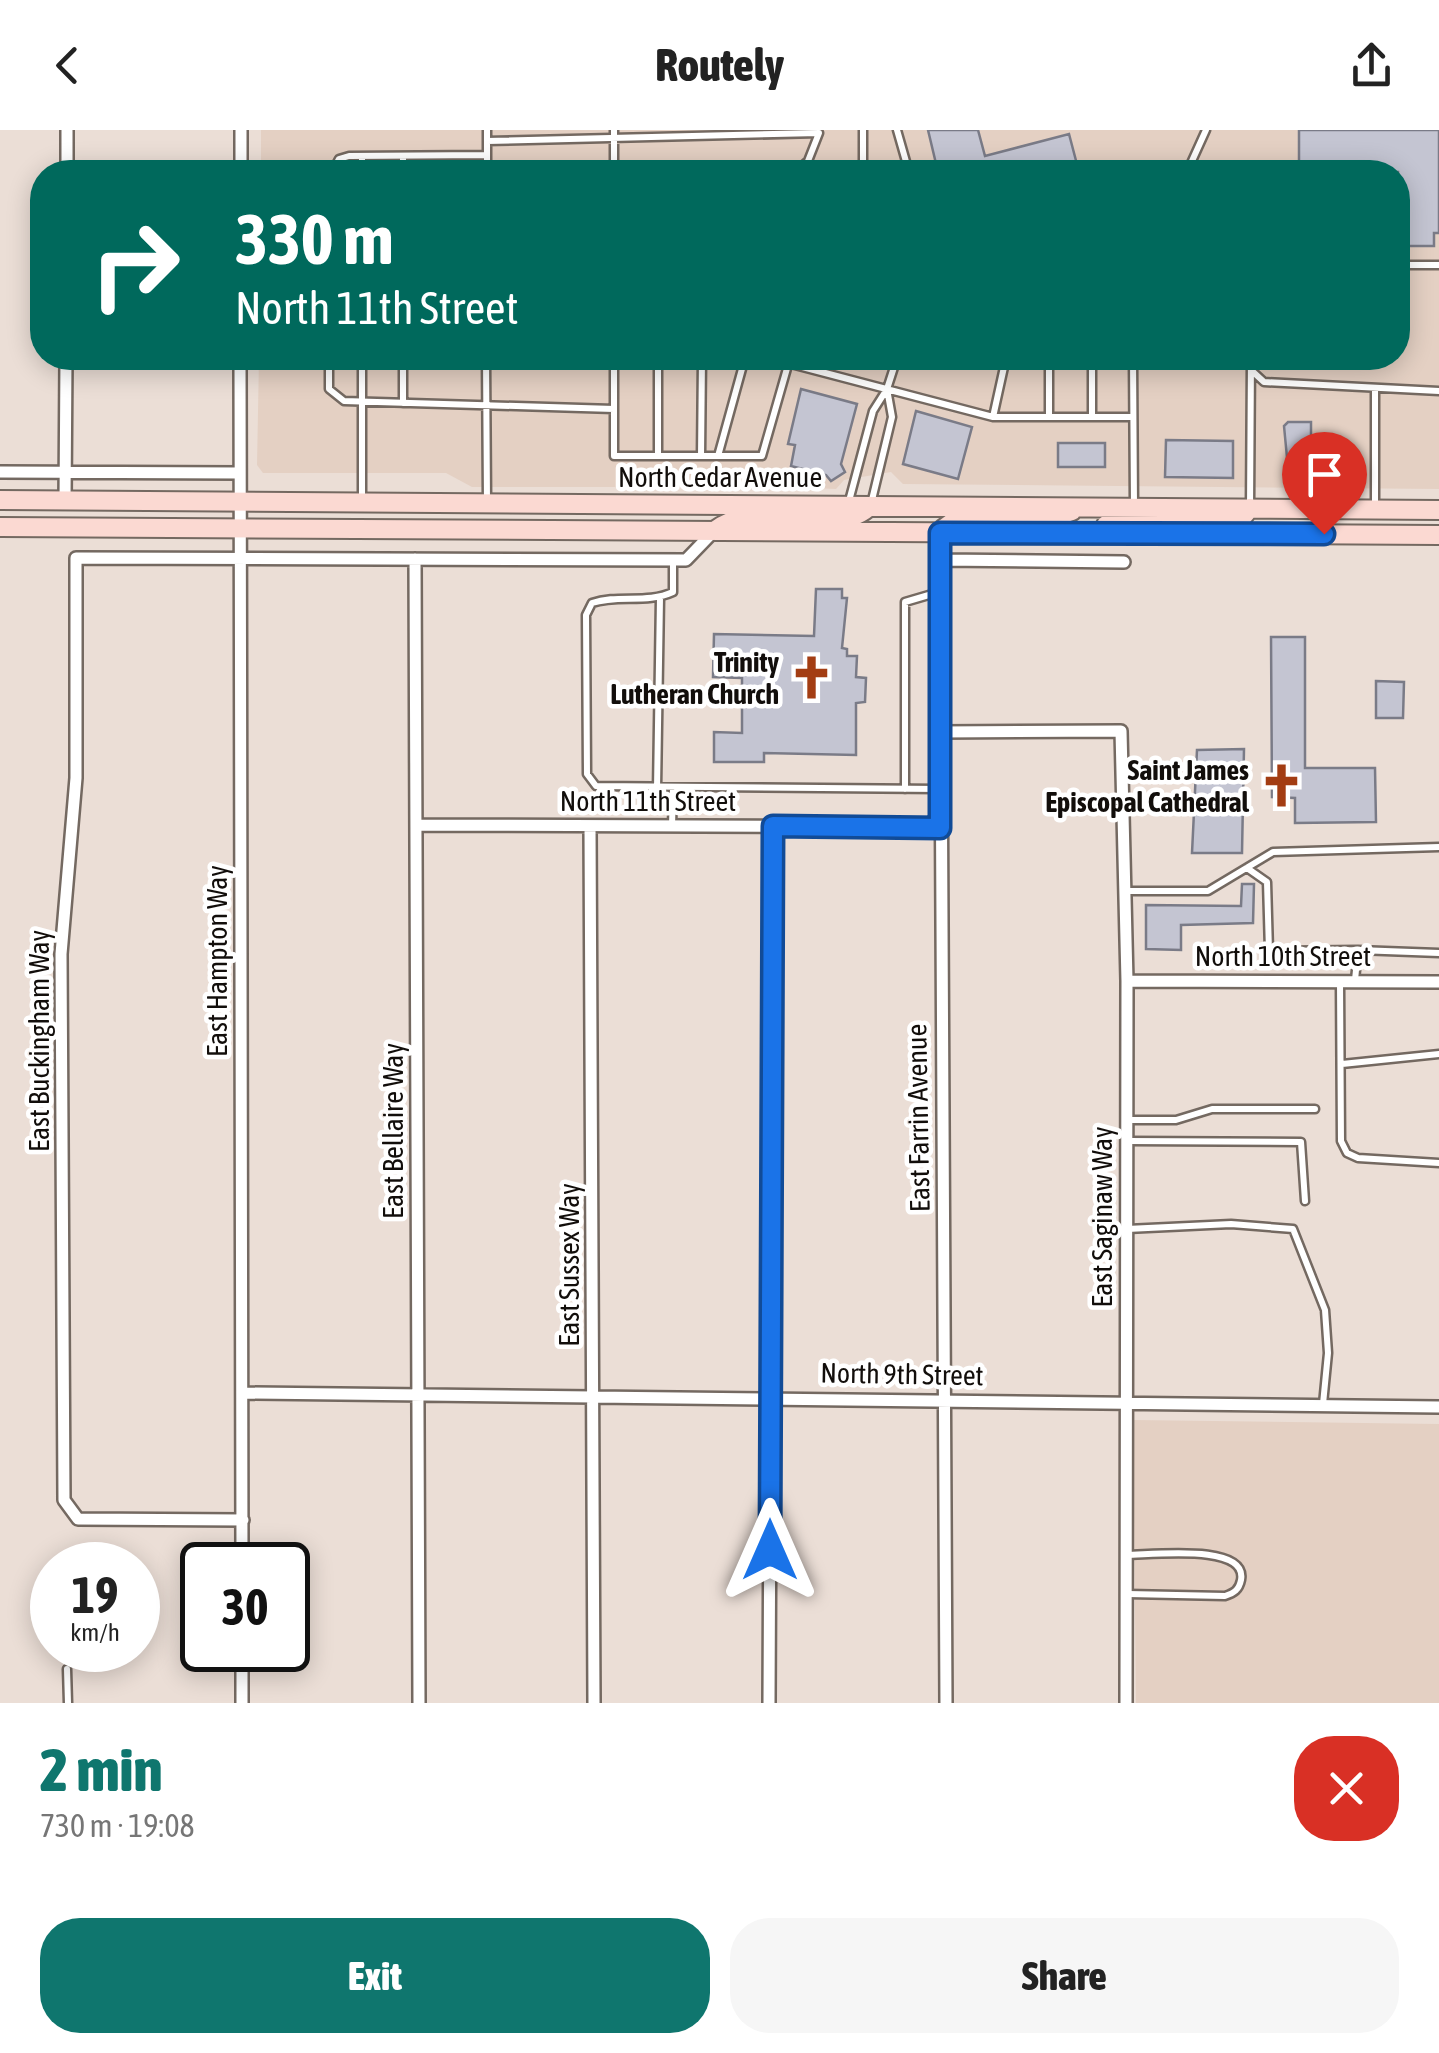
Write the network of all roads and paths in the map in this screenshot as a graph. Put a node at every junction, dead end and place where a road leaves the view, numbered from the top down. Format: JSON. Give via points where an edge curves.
{"nodes":[{"id":1,"x":67,"y":130,"type":"edge"},
{"id":2,"x":242,"y":130,"type":"edge"},
{"id":3,"x":487,"y":130,"type":"edge"},
{"id":4,"x":614,"y":130,"type":"edge"},
{"id":5,"x":862,"y":130,"type":"edge"},
{"id":6,"x":897,"y":130,"type":"edge"},
{"id":7,"x":1206,"y":130,"type":"edge"},
{"id":8,"x":819,"y":131,"type":"edge"},
{"id":9,"x":614,"y":141,"type":"junction"},
{"id":10,"x":486,"y":142,"type":"junction"},
{"id":11,"x":362,"y":156,"type":"junction"},
{"id":12,"x":402,"y":156,"type":"junction"},
{"id":13,"x":486,"y":156,"type":"junction"},
{"id":14,"x":67,"y":160,"type":"edge"},
{"id":15,"x":241,"y":160,"type":"edge"},
{"id":16,"x":338,"y":160,"type":"edge"},
{"id":17,"x":362,"y":160,"type":"edge"},
{"id":18,"x":402,"y":160,"type":"edge"},
{"id":19,"x":486,"y":160,"type":"edge"},
{"id":20,"x":614,"y":160,"type":"edge"},
{"id":21,"x":808,"y":160,"type":"edge"},
{"id":22,"x":863,"y":160,"type":"edge"},
{"id":23,"x":905,"y":160,"type":"edge"},
{"id":24,"x":1193,"y":160,"type":"edge"},
{"id":25,"x":1410,"y":265,"type":"edge"},
{"id":26,"x":1439,"y":265,"type":"edge"},
{"id":27,"x":66,"y":370,"type":"edge"},
{"id":28,"x":240,"y":370,"type":"edge"},
{"id":29,"x":330,"y":370,"type":"edge"},
{"id":30,"x":362,"y":370,"type":"edge"},
{"id":31,"x":402,"y":370,"type":"edge"},
{"id":32,"x":486,"y":370,"type":"edge"},
{"id":33,"x":614,"y":370,"type":"edge"},
{"id":34,"x":658,"y":370,"type":"edge"},
{"id":35,"x":702,"y":370,"type":"edge"},
{"id":36,"x":742,"y":370,"type":"edge"},
{"id":37,"x":786,"y":370,"type":"edge"},
{"id":38,"x":823,"y":370,"type":"edge"},
{"id":39,"x":893,"y":370,"type":"edge"},
{"id":40,"x":1003,"y":370,"type":"edge"},
{"id":41,"x":1048,"y":370,"type":"edge"},
{"id":42,"x":1092,"y":370,"type":"edge"},
{"id":43,"x":1134,"y":370,"type":"edge"},
{"id":44,"x":1251,"y":370,"type":"joint"},
{"id":45,"x":1376,"y":388,"type":"junction"},
{"id":46,"x":887,"y":389,"type":"junction"},
{"id":47,"x":1439,"y":390,"type":"edge"},
{"id":48,"x":362,"y":403,"type":"junction"},
{"id":49,"x":402,"y":403,"type":"junction"},
{"id":50,"x":486,"y":406,"type":"junction"},
{"id":51,"x":614,"y":408,"type":"junction"},
{"id":52,"x":992,"y":417,"type":"junction"},
{"id":53,"x":1048,"y":417,"type":"junction"},
{"id":54,"x":1092,"y":417,"type":"junction"},
{"id":55,"x":1132,"y":417,"type":"junction"},
{"id":56,"x":658,"y":456,"type":"junction"},
{"id":57,"x":701,"y":456,"type":"junction"},
{"id":58,"x":718,"y":456,"type":"junction"},
{"id":59,"x":0,"y":472,"type":"edge"},
{"id":60,"x":65,"y":472,"type":"junction"},
{"id":61,"x":240,"y":473,"type":"junction"},
{"id":62,"x":0,"y":500,"type":"edge"},
{"id":63,"x":65,"y":501,"type":"junction"},
{"id":64,"x":239,"y":502,"type":"junction"},
{"id":65,"x":362,"y":502,"type":"junction"},
{"id":66,"x":486,"y":503,"type":"junction"},
{"id":67,"x":848,"y":506,"type":"junction"},
{"id":68,"x":870,"y":506,"type":"junction"},
{"id":69,"x":1076,"y":507,"type":"junction"},
{"id":70,"x":1134,"y":508,"type":"junction"},
{"id":71,"x":1250,"y":508,"type":"junction"},
{"id":72,"x":1375,"y":509,"type":"junction"},
{"id":73,"x":1439,"y":510,"type":"edge"},
{"id":74,"x":0,"y":527,"type":"edge"},
{"id":75,"x":240,"y":528,"type":"junction"},
{"id":76,"x":714,"y":532,"type":"junction"},
{"id":77,"x":940,"y":533,"type":"junction"},
{"id":78,"x":1093,"y":534,"type":"junction"},
{"id":79,"x":1439,"y":535,"type":"edge"},
{"id":80,"x":240,"y":559,"type":"junction"},
{"id":81,"x":415,"y":559,"type":"junction"},
{"id":82,"x":679,"y":560,"type":"junction"},
{"id":83,"x":940,"y":560,"type":"junction"},
{"id":84,"x":1124,"y":562,"type":"dead end"},
{"id":85,"x":940,"y":592,"type":"junction"},
{"id":86,"x":660,"y":598,"type":"junction"},
{"id":87,"x":940,"y":732,"type":"junction"},
{"id":88,"x":658,"y":789,"type":"junction"},
{"id":89,"x":673,"y":789,"type":"junction"},
{"id":90,"x":906,"y":789,"type":"junction"},
{"id":91,"x":940,"y":789,"type":"junction"},
{"id":92,"x":416,"y":826,"type":"junction"},
{"id":93,"x":590,"y":826,"type":"junction"},
{"id":94,"x":672,"y":826,"type":"junction"},
{"id":95,"x":773,"y":826,"type":"junction"},
{"id":96,"x":940,"y":828,"type":"junction"},
{"id":97,"x":1439,"y":847,"type":"edge"},
{"id":98,"x":1247,"y":868,"type":"junction"},
{"id":99,"x":1125,"y":891,"type":"junction"},
{"id":100,"x":1358,"y":950,"type":"junction"},
{"id":101,"x":1439,"y":953,"type":"edge"},
{"id":102,"x":1126,"y":981,"type":"junction"},
{"id":103,"x":1340,"y":982,"type":"junction"},
{"id":104,"x":1354,"y":982,"type":"junction"},
{"id":105,"x":1439,"y":982,"type":"edge"},
{"id":106,"x":1439,"y":1054,"type":"edge"},
{"id":107,"x":1342,"y":1064,"type":"junction"},
{"id":108,"x":1315,"y":1109,"type":"dead end"},
{"id":109,"x":1126,"y":1120,"type":"junction"},
{"id":110,"x":1126,"y":1141,"type":"junction"},
{"id":111,"x":1439,"y":1163,"type":"edge"},
{"id":112,"x":1305,"y":1201,"type":"dead end"},
{"id":113,"x":1126,"y":1229,"type":"junction"},
{"id":114,"x":244,"y":1394,"type":"junction"},
{"id":115,"x":420,"y":1394,"type":"junction"},
{"id":116,"x":595,"y":1397,"type":"junction"},
{"id":117,"x":770,"y":1397,"type":"junction"},
{"id":118,"x":946,"y":1400,"type":"junction"},
{"id":119,"x":1126,"y":1402,"type":"junction"},
{"id":120,"x":1322,"y":1405,"type":"junction"},
{"id":121,"x":1439,"y":1407,"type":"edge"},
{"id":122,"x":242,"y":1520,"type":"junction"},
{"id":123,"x":242,"y":1542,"type":"edge"},
{"id":124,"x":1127,"y":1555,"type":"junction"},
{"id":125,"x":1128,"y":1594,"type":"junction"},
{"id":126,"x":66,"y":1672,"type":"edge"},
{"id":127,"x":242,"y":1672,"type":"edge"},
{"id":128,"x":68,"y":1703,"type":"edge"},
{"id":129,"x":242,"y":1703,"type":"edge"},
{"id":130,"x":419,"y":1703,"type":"edge"},
{"id":131,"x":594,"y":1703,"type":"edge"},
{"id":132,"x":770,"y":1703,"type":"edge"},
{"id":133,"x":946,"y":1703,"type":"edge"},
{"id":134,"x":1126,"y":1703,"type":"edge"}],
"edges":[{"from":1,"to":14,"type":"street"},
{"from":2,"to":15,"type":"street"},
{"from":3,"to":10,"type":"lane"},
{"from":4,"to":9,"type":"lane"},
{"from":5,"to":22,"type":"lane"},
{"from":6,"to":23,"type":"lane"},
{"from":7,"to":24,"type":"lane"},
{"from":8,"to":9,"type":"lane"},
{"from":8,"to":21,"type":"lane"},
{"from":9,"to":10,"type":"lane"},
{"from":9,"to":20,"type":"lane"},
{"from":10,"to":13,"type":"lane"},
{"from":11,"to":12,"type":"lane"},
{"from":11,"to":16,"type":"lane"},
{"from":11,"to":17,"type":"lane"},
{"from":12,"to":13,"type":"lane"},
{"from":12,"to":18,"type":"lane"},
{"from":13,"to":19,"type":"lane"},
{"from":25,"to":26,"type":"lane"},
{"from":27,"to":60,"type":"street"},
{"from":28,"to":61,"type":"street","name":"East Hampton Way"},
{"from":29,"to":48,"type":"lane","via":[[334,398]]},
{"from":30,"to":48,"type":"lane"},
{"from":31,"to":49,"type":"lane"},
{"from":32,"to":50,"type":"lane"},
{"from":33,"to":51,"type":"lane"},
{"from":34,"to":56,"type":"lane"},
{"from":35,"to":57,"type":"lane"},
{"from":36,"to":58,"type":"lane"},
{"from":37,"to":58,"type":"lane","via":[[762,456]]},
{"from":38,"to":46,"type":"lane"},
{"from":39,"to":46,"type":"lane"},
{"from":40,"to":52,"type":"lane"},
{"from":41,"to":53,"type":"lane"},
{"from":42,"to":54,"type":"lane"},
{"from":43,"to":55,"type":"lane"},
{"from":44,"to":45,"type":"lane","via":[[1264,382]]},
{"from":44,"to":71,"type":"lane"},
{"from":45,"to":47,"type":"lane"},
{"from":45,"to":72,"type":"lane"},
{"from":46,"to":52,"type":"lane"},
{"from":46,"to":67,"type":"lane","via":[[872,410]]},
{"from":46,"to":68,"type":"lane","via":[[892,417]]},
{"from":48,"to":49,"type":"lane"},
{"from":48,"to":65,"type":"lane"},
{"from":49,"to":50,"type":"lane"},
{"from":50,"to":51,"type":"lane"},
{"from":50,"to":66,"type":"lane"},
{"from":51,"to":56,"type":"lane","via":[[614,456]]},
{"from":52,"to":53,"type":"lane"},
{"from":53,"to":54,"type":"lane"},
{"from":54,"to":55,"type":"lane"},
{"from":55,"to":70,"type":"lane"},
{"from":56,"to":57,"type":"lane"},
{"from":57,"to":58,"type":"lane"},
{"from":59,"to":60,"type":"street"},
{"from":60,"to":61,"type":"street"},
{"from":60,"to":63,"type":"street"},
{"from":61,"to":64,"type":"street","name":"East Hampton Way"},
{"from":62,"to":63,"type":"main road","name":"North Cedar Avenue"},
{"from":63,"to":64,"type":"main road","name":"North Cedar Avenue"},
{"from":64,"to":65,"type":"main road","name":"North Cedar Avenue"},
{"from":64,"to":75,"type":"street","name":"East Hampton Way"},
{"from":65,"to":66,"type":"main road","name":"North Cedar Avenue"},
{"from":66,"to":67,"type":"main road","name":"North Cedar Avenue"},
{"from":67,"to":68,"type":"main road","name":"North Cedar Avenue"},
{"from":68,"to":69,"type":"main road","name":"North Cedar Avenue"},
{"from":68,"to":76,"type":"main road","via":[[847,519],[731,518]]},
{"from":69,"to":70,"type":"main road","name":"North Cedar Avenue"},
{"from":69,"to":77,"type":"main road","via":[[1042,521],[954,521]]},
{"from":70,"to":71,"type":"main road","name":"North Cedar Avenue"},
{"from":71,"to":72,"type":"main road","name":"North Cedar Avenue"},
{"from":71,"to":78,"type":"main road","via":[[1230,522],[1135,520]]},
{"from":72,"to":73,"type":"main road","name":"North Cedar Avenue"},
{"from":74,"to":75,"type":"main road","name":"North Cedar Avenue"},
{"from":75,"to":76,"type":"main road","name":"North Cedar Avenue"},
{"from":75,"to":80,"type":"street","name":"East Hampton Way"},
{"from":76,"to":77,"type":"main road","name":"North Cedar Avenue"},
{"from":76,"to":82,"type":"street"},
{"from":77,"to":78,"type":"main road","name":"North Cedar Avenue"},
{"from":77,"to":83,"type":"street","name":"East Farrin Avenue"},
{"from":78,"to":79,"type":"main road","name":"North Cedar Avenue"},
{"from":80,"to":81,"type":"street"},
{"from":80,"to":114,"type":"street","name":"East Hampton Way"},
{"from":80,"to":122,"type":"street","name":"East Buckingham Way","via":[[76,558],[76,778],[62,973],[64,1500],[78,1519]]},
{"from":81,"to":82,"type":"street"},
{"from":81,"to":92,"type":"street","name":"East Bellaire Way"},
{"from":82,"to":86,"type":"lane","via":[[673,592]]},
{"from":83,"to":84,"type":"street"},
{"from":83,"to":85,"type":"street","name":"East Farrin Avenue"},
{"from":85,"to":87,"type":"street","name":"East Farrin Avenue"},
{"from":85,"to":90,"type":"lane","via":[[906,602]]},
{"from":86,"to":88,"type":"lane"},
{"from":86,"to":88,"type":"lane","via":[[602,600],[586,615],[586,774],[596,786]]},
{"from":87,"to":91,"type":"street","name":"East Farrin Avenue"},
{"from":87,"to":99,"type":"street","name":"East Saginaw Way","via":[[1122,731]]},
{"from":88,"to":89,"type":"lane"},
{"from":89,"to":90,"type":"lane"},
{"from":89,"to":94,"type":"lane"},
{"from":90,"to":91,"type":"lane"},
{"from":91,"to":96,"type":"street","name":"East Farrin Avenue"},
{"from":92,"to":93,"type":"street","name":"North 11th Street"},
{"from":92,"to":115,"type":"street","name":"East Bellaire Way"},
{"from":93,"to":94,"type":"street","name":"North 11th Street"},
{"from":93,"to":116,"type":"street","name":"East Sussex Way"},
{"from":94,"to":95,"type":"street","name":"North 11th Street"},
{"from":95,"to":96,"type":"street","name":"North 11th Street"},
{"from":95,"to":117,"type":"street"},
{"from":96,"to":118,"type":"street","name":"East Farrin Avenue"},
{"from":97,"to":98,"type":"lane","via":[[1272,852]]},
{"from":98,"to":99,"type":"lane","via":[[1208,891]]},
{"from":98,"to":100,"type":"lane","via":[[1266,882],[1270,951]]},
{"from":99,"to":102,"type":"street","name":"East Saginaw Way"},
{"from":100,"to":101,"type":"lane"},
{"from":100,"to":104,"type":"lane"},
{"from":102,"to":103,"type":"street","name":"North 10th Street"},
{"from":102,"to":109,"type":"street","name":"East Saginaw Way"},
{"from":103,"to":104,"type":"street","name":"North 10th Street"},
{"from":103,"to":107,"type":"lane"},
{"from":104,"to":105,"type":"street","name":"North 10th Street"},
{"from":106,"to":107,"type":"lane"},
{"from":107,"to":111,"type":"lane","via":[[1347,1154]]},
{"from":108,"to":109,"type":"lane","via":[[1212,1109],[1176,1120]]},
{"from":109,"to":110,"type":"street","name":"East Saginaw Way"},
{"from":110,"to":112,"type":"lane","via":[[1301,1142]]},
{"from":110,"to":113,"type":"street","name":"East Saginaw Way"},
{"from":113,"to":119,"type":"street","name":"East Saginaw Way"},
{"from":113,"to":120,"type":"lane","via":[[1294,1229],[1325,1310]]},
{"from":114,"to":115,"type":"street","name":"North 9th Street"},
{"from":114,"to":122,"type":"street","name":"East Hampton Way"},
{"from":115,"to":116,"type":"street","name":"North 9th Street"},
{"from":115,"to":130,"type":"street","name":"East Bellaire Way"},
{"from":116,"to":117,"type":"street","name":"North 9th Street"},
{"from":116,"to":131,"type":"street","name":"East Sussex Way"},
{"from":117,"to":118,"type":"street","name":"North 9th Street"},
{"from":117,"to":132,"type":"street"},
{"from":118,"to":119,"type":"street","name":"North 9th Street"},
{"from":118,"to":133,"type":"street","name":"East Farrin Avenue"},
{"from":119,"to":120,"type":"street","name":"North 9th Street"},
{"from":119,"to":124,"type":"street","name":"East Saginaw Way"},
{"from":120,"to":121,"type":"street","name":"North 9th Street"},
{"from":122,"to":123,"type":"street","name":"East Hampton Way"},
{"from":124,"to":125,"type":"street","name":"East Saginaw Way"},
{"from":124,"to":125,"type":"lane","via":[[1226,1555],[1242,1579],[1225,1596]]},
{"from":125,"to":134,"type":"street","name":"East Saginaw Way"},
{"from":126,"to":128,"type":"lane"},
{"from":127,"to":129,"type":"street"}]}
